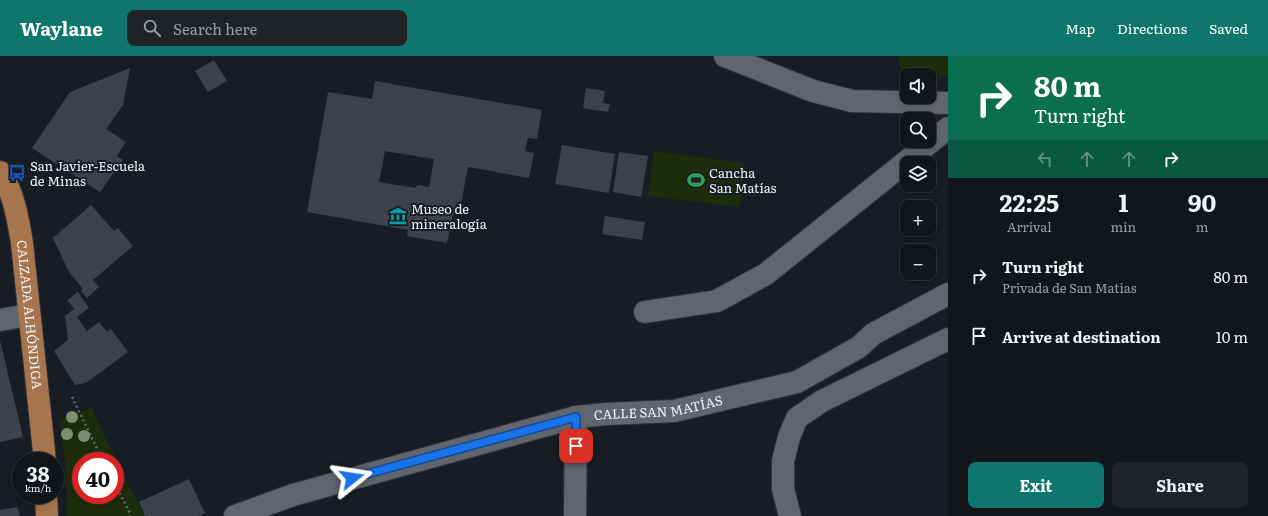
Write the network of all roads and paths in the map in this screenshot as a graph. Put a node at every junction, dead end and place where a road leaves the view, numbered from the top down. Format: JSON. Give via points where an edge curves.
{"nodes":[{"id":1,"x":725,"y":56,"type":"edge"},
{"id":2,"x":948,"y":103,"type":"edge"},
{"id":3,"x":948,"y":128,"type":"edge"},
{"id":4,"x":0,"y":172,"type":"edge"},
{"id":5,"x":948,"y":294,"type":"edge"},
{"id":6,"x":645,"y":312,"type":"dead end"},
{"id":7,"x":29,"y":315,"type":"junction"},
{"id":8,"x":0,"y":320,"type":"edge"},
{"id":9,"x":948,"y":339,"type":"edge"},
{"id":10,"x":72,"y":397,"type":"dead end"},
{"id":11,"x":576,"y":417,"type":"junction"},
{"id":12,"x":44,"y":452,"type":"edge"},
{"id":13,"x":100,"y":452,"type":"edge"},
{"id":14,"x":124,"y":502,"type":"edge"},
{"id":15,"x":46,"y":504,"type":"edge"},
{"id":16,"x":47,"y":516,"type":"edge"},
{"id":17,"x":130,"y":516,"type":"edge"},
{"id":18,"x":235,"y":516,"type":"edge"},
{"id":19,"x":575,"y":516,"type":"edge"},
{"id":20,"x":790,"y":516,"type":"edge"}],
"edges":[{"from":1,"to":2,"type":"street","via":[[813,91],[852,101]]},
{"from":3,"to":6,"type":"street","via":[[766,274],[717,301]]},
{"from":4,"to":7,"type":"main road","name":"CALZADA ALHÓNDIGA","via":[[16,208]]},
{"from":5,"to":11,"type":"street","name":"CALLE SAN MATÍAS","via":[[873,334],[859,348],[796,382],[674,411]]},
{"from":7,"to":8,"type":"street"},
{"from":7,"to":12,"type":"main road","name":"CALZADA ALHÓNDIGA"},
{"from":9,"to":20,"type":"street","via":[[822,400],[797,418],[789,437],[784,461],[783,489]]},
{"from":10,"to":13,"type":"path"},
{"from":11,"to":18,"type":"street","name":"CALLE SAN MATÍAS","via":[[293,495]]},
{"from":11,"to":19,"type":"street"},
{"from":14,"to":17,"type":"path"},
{"from":15,"to":16,"type":"main road"}]}
